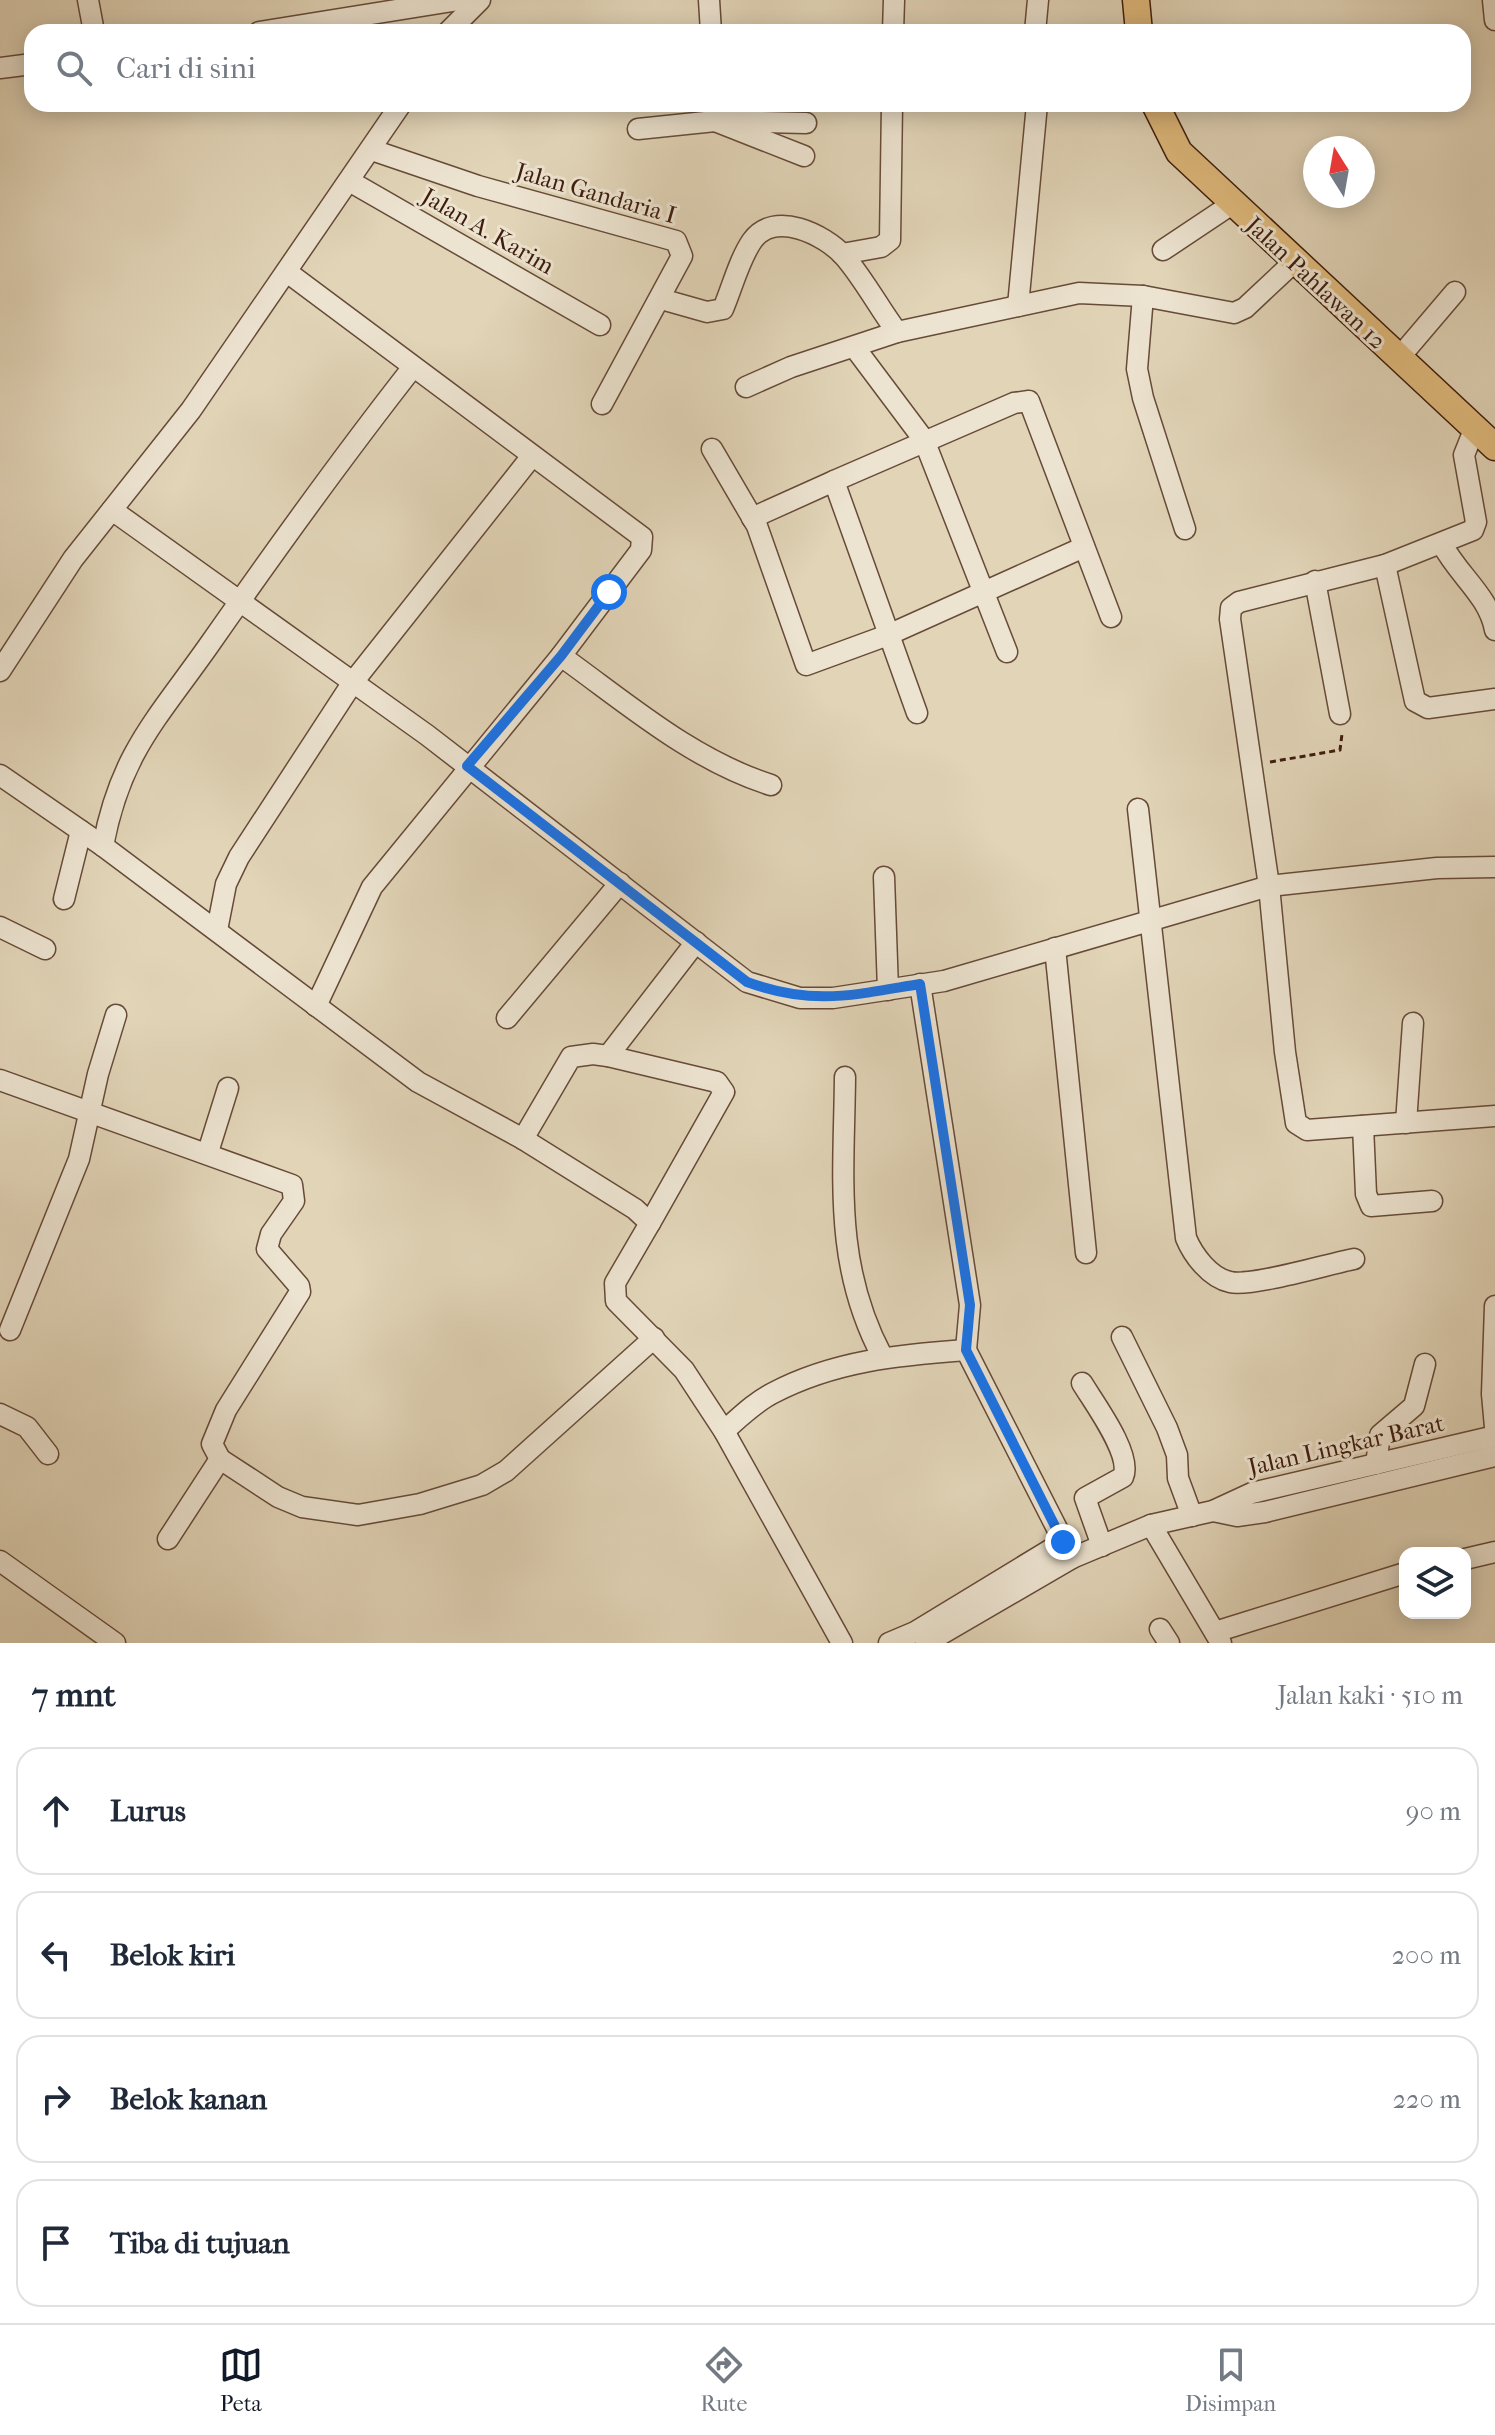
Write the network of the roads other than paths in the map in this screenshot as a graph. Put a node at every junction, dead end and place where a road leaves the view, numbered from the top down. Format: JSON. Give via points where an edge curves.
{"nodes":[{"id":1,"x":88,"y":0,"type":"edge"},
{"id":2,"x":480,"y":0,"type":"edge"},
{"id":3,"x":709,"y":0,"type":"edge"},
{"id":4,"x":894,"y":0,"type":"edge"},
{"id":5,"x":1038,"y":0,"type":"edge"},
{"id":6,"x":1136,"y":0,"type":"edge"},
{"id":7,"x":1493,"y":0,"type":"edge"},
{"id":8,"x":450,"y":1,"type":"edge"},
{"id":9,"x":353,"y":9,"type":"edge"},
{"id":10,"x":1495,"y":20,"type":"edge"},
{"id":11,"x":92,"y":24,"type":"edge"},
{"id":12,"x":292,"y":24,"type":"edge"},
{"id":13,"x":456,"y":24,"type":"edge"},
{"id":14,"x":710,"y":24,"type":"edge"},
{"id":15,"x":893,"y":24,"type":"edge"},
{"id":16,"x":1036,"y":24,"type":"edge"},
{"id":17,"x":1138,"y":24,"type":"edge"},
{"id":18,"x":24,"y":65,"type":"edge"},
{"id":19,"x":0,"y":68,"type":"edge"},
{"id":20,"x":396,"y":112,"type":"edge"},
{"id":21,"x":715,"y":112,"type":"edge"},
{"id":22,"x":892,"y":112,"type":"edge"},
{"id":23,"x":1036,"y":112,"type":"edge"},
{"id":24,"x":1159,"y":112,"type":"edge"},
{"id":25,"x":806,"y":123,"type":"dead end"},
{"id":26,"x":638,"y":129,"type":"dead end"},
{"id":27,"x":372,"y":150,"type":"junction"},
{"id":28,"x":804,"y":156,"type":"dead end"},
{"id":29,"x":351,"y":182,"type":"junction"},
{"id":30,"x":1232,"y":204,"type":"junction"},
{"id":31,"x":1163,"y":250,"type":"dead end"},
{"id":32,"x":842,"y":254,"type":"junction"},
{"id":33,"x":1294,"y":262,"type":"junction"},
{"id":34,"x":287,"y":272,"type":"junction"},
{"id":35,"x":1455,"y":292,"type":"dead end"},
{"id":36,"x":1143,"y":296,"type":"junction"},
{"id":37,"x":661,"y":299,"type":"junction"},
{"id":38,"x":1018,"y":306,"type":"junction"},
{"id":39,"x":600,"y":325,"type":"dead end"},
{"id":40,"x":897,"y":332,"type":"junction"},
{"id":41,"x":855,"y":348,"type":"junction"},
{"id":42,"x":1398,"y":359,"type":"junction"},
{"id":43,"x":413,"y":367,"type":"junction"},
{"id":44,"x":746,"y":387,"type":"dead end"},
{"id":45,"x":602,"y":404,"type":"dead end"},
{"id":46,"x":1474,"y":430,"type":"junction"},
{"id":47,"x":924,"y":440,"type":"junction"},
{"id":48,"x":1495,"y":447,"type":"edge"},
{"id":49,"x":712,"y":449,"type":"dead end"},
{"id":50,"x":532,"y":456,"type":"junction"},
{"id":51,"x":834,"y":481,"type":"junction"},
{"id":52,"x":112,"y":510,"type":"junction"},
{"id":53,"x":752,"y":518,"type":"junction"},
{"id":54,"x":1185,"y":529,"type":"dead end"},
{"id":55,"x":1442,"y":544,"type":"junction"},
{"id":56,"x":1084,"y":547,"type":"junction"},
{"id":57,"x":1385,"y":565,"type":"junction"},
{"id":58,"x":1315,"y":581,"type":"junction"},
{"id":59,"x":985,"y":589,"type":"junction"},
{"id":60,"x":238,"y":599,"type":"junction"},
{"id":61,"x":1111,"y":617,"type":"dead end"},
{"id":62,"x":1495,"y":630,"type":"edge"},
{"id":63,"x":888,"y":635,"type":"junction"},
{"id":64,"x":1007,"y":652,"type":"dead end"},
{"id":65,"x":561,"y":656,"type":"junction"},
{"id":66,"x":1,"y":667,"type":"edge"},
{"id":67,"x":353,"y":682,"type":"junction"},
{"id":68,"x":1495,"y":699,"type":"edge"},
{"id":69,"x":917,"y":713,"type":"dead end"},
{"id":70,"x":1340,"y":714,"type":"road end"},
{"id":71,"x":467,"y":766,"type":"junction"},
{"id":72,"x":0,"y":775,"type":"edge"},
{"id":73,"x":771,"y":785,"type":"dead end"},
{"id":74,"x":1138,"y":809,"type":"dead end"},
{"id":75,"x":81,"y":831,"type":"junction"},
{"id":76,"x":103,"y":846,"type":"junction"},
{"id":77,"x":1495,"y":867,"type":"edge"},
{"id":78,"x":884,"y":877,"type":"dead end"},
{"id":79,"x":620,"y":883,"type":"junction"},
{"id":80,"x":1269,"y":886,"type":"junction"},
{"id":81,"x":64,"y":899,"type":"dead end"},
{"id":82,"x":1153,"y":920,"type":"junction"},
{"id":83,"x":0,"y":927,"type":"edge"},
{"id":84,"x":217,"y":930,"type":"junction"},
{"id":85,"x":696,"y":942,"type":"junction"},
{"id":86,"x":1055,"y":948,"type":"junction"},
{"id":87,"x":45,"y":949,"type":"dead end"},
{"id":88,"x":920,"y":984,"type":"junction"},
{"id":89,"x":888,"y":990,"type":"junction"},
{"id":90,"x":316,"y":1006,"type":"junction"},
{"id":91,"x":116,"y":1015,"type":"dead end"},
{"id":92,"x":507,"y":1018,"type":"dead end"},
{"id":93,"x":1413,"y":1023,"type":"dead end"},
{"id":94,"x":608,"y":1056,"type":"junction"},
{"id":95,"x":845,"y":1077,"type":"dead end"},
{"id":96,"x":0,"y":1080,"type":"edge"},
{"id":97,"x":228,"y":1088,"type":"dead end"},
{"id":98,"x":88,"y":1114,"type":"junction"},
{"id":99,"x":1495,"y":1116,"type":"edge"},
{"id":100,"x":1406,"y":1123,"type":"junction"},
{"id":101,"x":1363,"y":1126,"type":"junction"},
{"id":102,"x":523,"y":1139,"type":"junction"},
{"id":103,"x":208,"y":1152,"type":"junction"},
{"id":104,"x":1432,"y":1201,"type":"dead end"},
{"id":105,"x":650,"y":1223,"type":"junction"},
{"id":106,"x":1086,"y":1253,"type":"dead end"},
{"id":107,"x":1354,"y":1259,"type":"dead end"},
{"id":108,"x":1495,"y":1306,"type":"edge"},
{"id":109,"x":10,"y":1330,"type":"dead end"},
{"id":110,"x":1122,"y":1337,"type":"dead end"},
{"id":111,"x":654,"y":1338,"type":"junction"},
{"id":112,"x":966,"y":1350,"type":"junction"},
{"id":113,"x":882,"y":1356,"type":"junction"},
{"id":114,"x":1425,"y":1364,"type":"dead end"},
{"id":115,"x":1082,"y":1383,"type":"dead end"},
{"id":116,"x":0,"y":1414,"type":"edge"},
{"id":117,"x":1495,"y":1427,"type":"edge"},
{"id":118,"x":724,"y":1431,"type":"junction"},
{"id":119,"x":1495,"y":1436,"type":"edge"},
{"id":120,"x":48,"y":1454,"type":"dead end"},
{"id":121,"x":1495,"y":1456,"type":"edge"},
{"id":122,"x":220,"y":1459,"type":"junction"},
{"id":123,"x":1376,"y":1464,"type":"junction"},
{"id":124,"x":1213,"y":1511,"type":"junction"},
{"id":125,"x":1192,"y":1516,"type":"junction"},
{"id":126,"x":1151,"y":1525,"type":"junction"},
{"id":127,"x":168,"y":1539,"type":"dead end"},
{"id":128,"x":1102,"y":1546,"type":"junction"},
{"id":129,"x":1067,"y":1550,"type":"junction"},
{"id":130,"x":1495,"y":1552,"type":"edge"},
{"id":131,"x":1471,"y":1558,"type":"edge"},
{"id":132,"x":0,"y":1561,"type":"edge"},
{"id":133,"x":1399,"y":1575,"type":"edge"},
{"id":134,"x":1218,"y":1638,"type":"edge"},
{"id":135,"x":115,"y":1643,"type":"edge"},
{"id":136,"x":842,"y":1643,"type":"edge"},
{"id":137,"x":889,"y":1643,"type":"edge"},
{"id":138,"x":926,"y":1643,"type":"edge"}],
"edges":[{"from":1,"to":11,"type":"street"},
{"from":2,"to":13,"type":"street"},
{"from":3,"to":14,"type":"street"},
{"from":4,"to":15,"type":"street"},
{"from":5,"to":16,"type":"street"},
{"from":6,"to":17,"type":"main road"},
{"from":7,"to":10,"type":"street"},
{"from":8,"to":9,"type":"street"},
{"from":9,"to":12,"type":"street"},
{"from":18,"to":19,"type":"street"},
{"from":20,"to":27,"type":"street"},
{"from":21,"to":25,"type":"street"},
{"from":21,"to":26,"type":"street"},
{"from":21,"to":28,"type":"street"},
{"from":22,"to":32,"type":"street","via":[[890,240],[881,247]]},
{"from":23,"to":38,"type":"street"},
{"from":24,"to":30,"type":"main road","name":"Jalan Pahlawan 12","via":[[1179,152]]},
{"from":27,"to":29,"type":"street"},
{"from":27,"to":37,"type":"street","name":"Jalan Gandaria I","via":[[478,186],[676,241],[682,256]]},
{"from":29,"to":34,"type":"street"},
{"from":29,"to":39,"type":"street","name":"Jalan A. Karim"},
{"from":30,"to":31,"type":"street"},
{"from":30,"to":33,"type":"main road","name":"Jalan Pahlawan 12"},
{"from":32,"to":37,"type":"street","via":[[797,227],[778,226],[752,240],[723,309],[707,312]]},
{"from":32,"to":40,"type":"street"},
{"from":33,"to":36,"type":"street","via":[[1234,313]]},
{"from":33,"to":42,"type":"main road","name":"Jalan Pahlawan 12"},
{"from":34,"to":43,"type":"street"},
{"from":34,"to":52,"type":"street","via":[[191,410]]},
{"from":35,"to":42,"type":"street"},
{"from":36,"to":38,"type":"street","via":[[1079,293]]},
{"from":36,"to":54,"type":"street","via":[[1137,369]]},
{"from":37,"to":45,"type":"street","name":"Jalan Gandaria I"},
{"from":38,"to":40,"type":"street"},
{"from":40,"to":41,"type":"street"},
{"from":41,"to":44,"type":"street"},
{"from":41,"to":47,"type":"street"},
{"from":42,"to":46,"type":"main road","name":"Jalan Pahlawan 12"},
{"from":43,"to":50,"type":"street"},
{"from":43,"to":60,"type":"street"},
{"from":46,"to":48,"type":"main road","name":"Jalan Pahlawan 12"},
{"from":46,"to":55,"type":"street","via":[[1464,455],[1476,522],[1464,535]]},
{"from":47,"to":51,"type":"street"},
{"from":47,"to":56,"type":"street","via":[[1029,401]]},
{"from":47,"to":59,"type":"street"},
{"from":49,"to":53,"type":"street"},
{"from":50,"to":65,"type":"street","via":[[642,537],[641,550]]},
{"from":50,"to":67,"type":"street"},
{"from":51,"to":53,"type":"street"},
{"from":51,"to":63,"type":"street"},
{"from":52,"to":60,"type":"street"},
{"from":52,"to":66,"type":"street"},
{"from":53,"to":63,"type":"street","via":[[806,665]]},
{"from":55,"to":57,"type":"street"},
{"from":55,"to":62,"type":"street","via":[[1459,574],[1489,607]]},
{"from":56,"to":59,"type":"street"},
{"from":56,"to":61,"type":"street"},
{"from":57,"to":58,"type":"street"},
{"from":57,"to":68,"type":"street","via":[[1415,701],[1428,708]]},
{"from":58,"to":70,"type":"street"},
{"from":58,"to":80,"type":"street","via":[[1231,608]]},
{"from":59,"to":63,"type":"street"},
{"from":59,"to":64,"type":"street"},
{"from":60,"to":67,"type":"street"},
{"from":60,"to":76,"type":"street","via":[[132,754],[108,815]]},
{"from":63,"to":69,"type":"street"},
{"from":65,"to":71,"type":"street"},
{"from":65,"to":73,"type":"street","via":[[697,754]]},
{"from":67,"to":71,"type":"street"},
{"from":67,"to":84,"type":"street","via":[[239,857],[226,884]]},
{"from":71,"to":79,"type":"street"},
{"from":71,"to":90,"type":"street","via":[[372,887]]},
{"from":72,"to":75,"type":"street"},
{"from":74,"to":82,"type":"street"},
{"from":75,"to":76,"type":"street"},
{"from":75,"to":81,"type":"street"},
{"from":76,"to":84,"type":"street"},
{"from":77,"to":80,"type":"street"},
{"from":78,"to":89,"type":"street"},
{"from":79,"to":85,"type":"street"},
{"from":79,"to":92,"type":"street"},
{"from":80,"to":82,"type":"street"},
{"from":80,"to":101,"type":"street","via":[[1296,1123],[1307,1130]]},
{"from":82,"to":86,"type":"street"},
{"from":82,"to":107,"type":"street","via":[[1186,1238],[1192,1251],[1233,1283]]},
{"from":83,"to":87,"type":"street"},
{"from":84,"to":90,"type":"street"},
{"from":85,"to":89,"type":"street","via":[[747,982],[773,992],[833,998]]},
{"from":85,"to":94,"type":"street"},
{"from":86,"to":88,"type":"street"},
{"from":86,"to":106,"type":"street"},
{"from":88,"to":89,"type":"street"},
{"from":88,"to":112,"type":"street","via":[[970,1305]]},
{"from":90,"to":102,"type":"street","via":[[418,1082]]},
{"from":91,"to":98,"type":"street"},
{"from":93,"to":100,"type":"street"},
{"from":94,"to":102,"type":"street","via":[[571,1057]]},
{"from":94,"to":105,"type":"street","via":[[717,1082],[724,1092]]},
{"from":95,"to":113,"type":"street","via":[[844,1240],[868,1329]]},
{"from":96,"to":98,"type":"street"},
{"from":97,"to":103,"type":"street"},
{"from":98,"to":103,"type":"street"},
{"from":98,"to":109,"type":"street","via":[[79,1159]]},
{"from":99,"to":100,"type":"street"},
{"from":100,"to":101,"type":"street"},
{"from":101,"to":104,"type":"street","via":[[1371,1206]]},
{"from":102,"to":105,"type":"street"},
{"from":103,"to":122,"type":"street","via":[[292,1185],[294,1201],[267,1249],[300,1290],[226,1410],[212,1444]]},
{"from":105,"to":111,"type":"street","via":[[613,1292]]},
{"from":108,"to":117,"type":"street"},
{"from":110,"to":125,"type":"street","via":[[1167,1428]]},
{"from":111,"to":118,"type":"street","via":[[684,1370]]},
{"from":111,"to":122,"type":"street","via":[[506,1471],[482,1485],[420,1504],[358,1515],[329,1513],[278,1497]]},
{"from":112,"to":113,"type":"street"},
{"from":112,"to":129,"type":"street"},
{"from":113,"to":118,"type":"street","via":[[812,1375],[770,1394]]},
{"from":114,"to":123,"type":"street","via":[[1414,1406],[1380,1435]]},
{"from":115,"to":128,"type":"street","via":[[1125,1465],[1123,1477],[1085,1498]]},
{"from":116,"to":120,"type":"street","via":[[27,1427]]},
{"from":118,"to":136,"type":"street"},
{"from":119,"to":123,"type":"street","name":"Jalan Lingkar Barat"},
{"from":121,"to":124,"type":"street","name":"Jalan Lingkar Barat","via":[[1265,1512],[1237,1516]]},
{"from":122,"to":127,"type":"street"},
{"from":123,"to":124,"type":"street","name":"Jalan Lingkar Barat","via":[[1252,1493]]},
{"from":124,"to":125,"type":"street"},
{"from":125,"to":126,"type":"street"},
{"from":126,"to":128,"type":"street"},
{"from":126,"to":134,"type":"street"},
{"from":128,"to":129,"type":"street"},
{"from":129,"to":137,"type":"street"},
{"from":129,"to":138,"type":"street"},
{"from":130,"to":131,"type":"street"},
{"from":132,"to":135,"type":"street"},
{"from":133,"to":134,"type":"street"}]}
